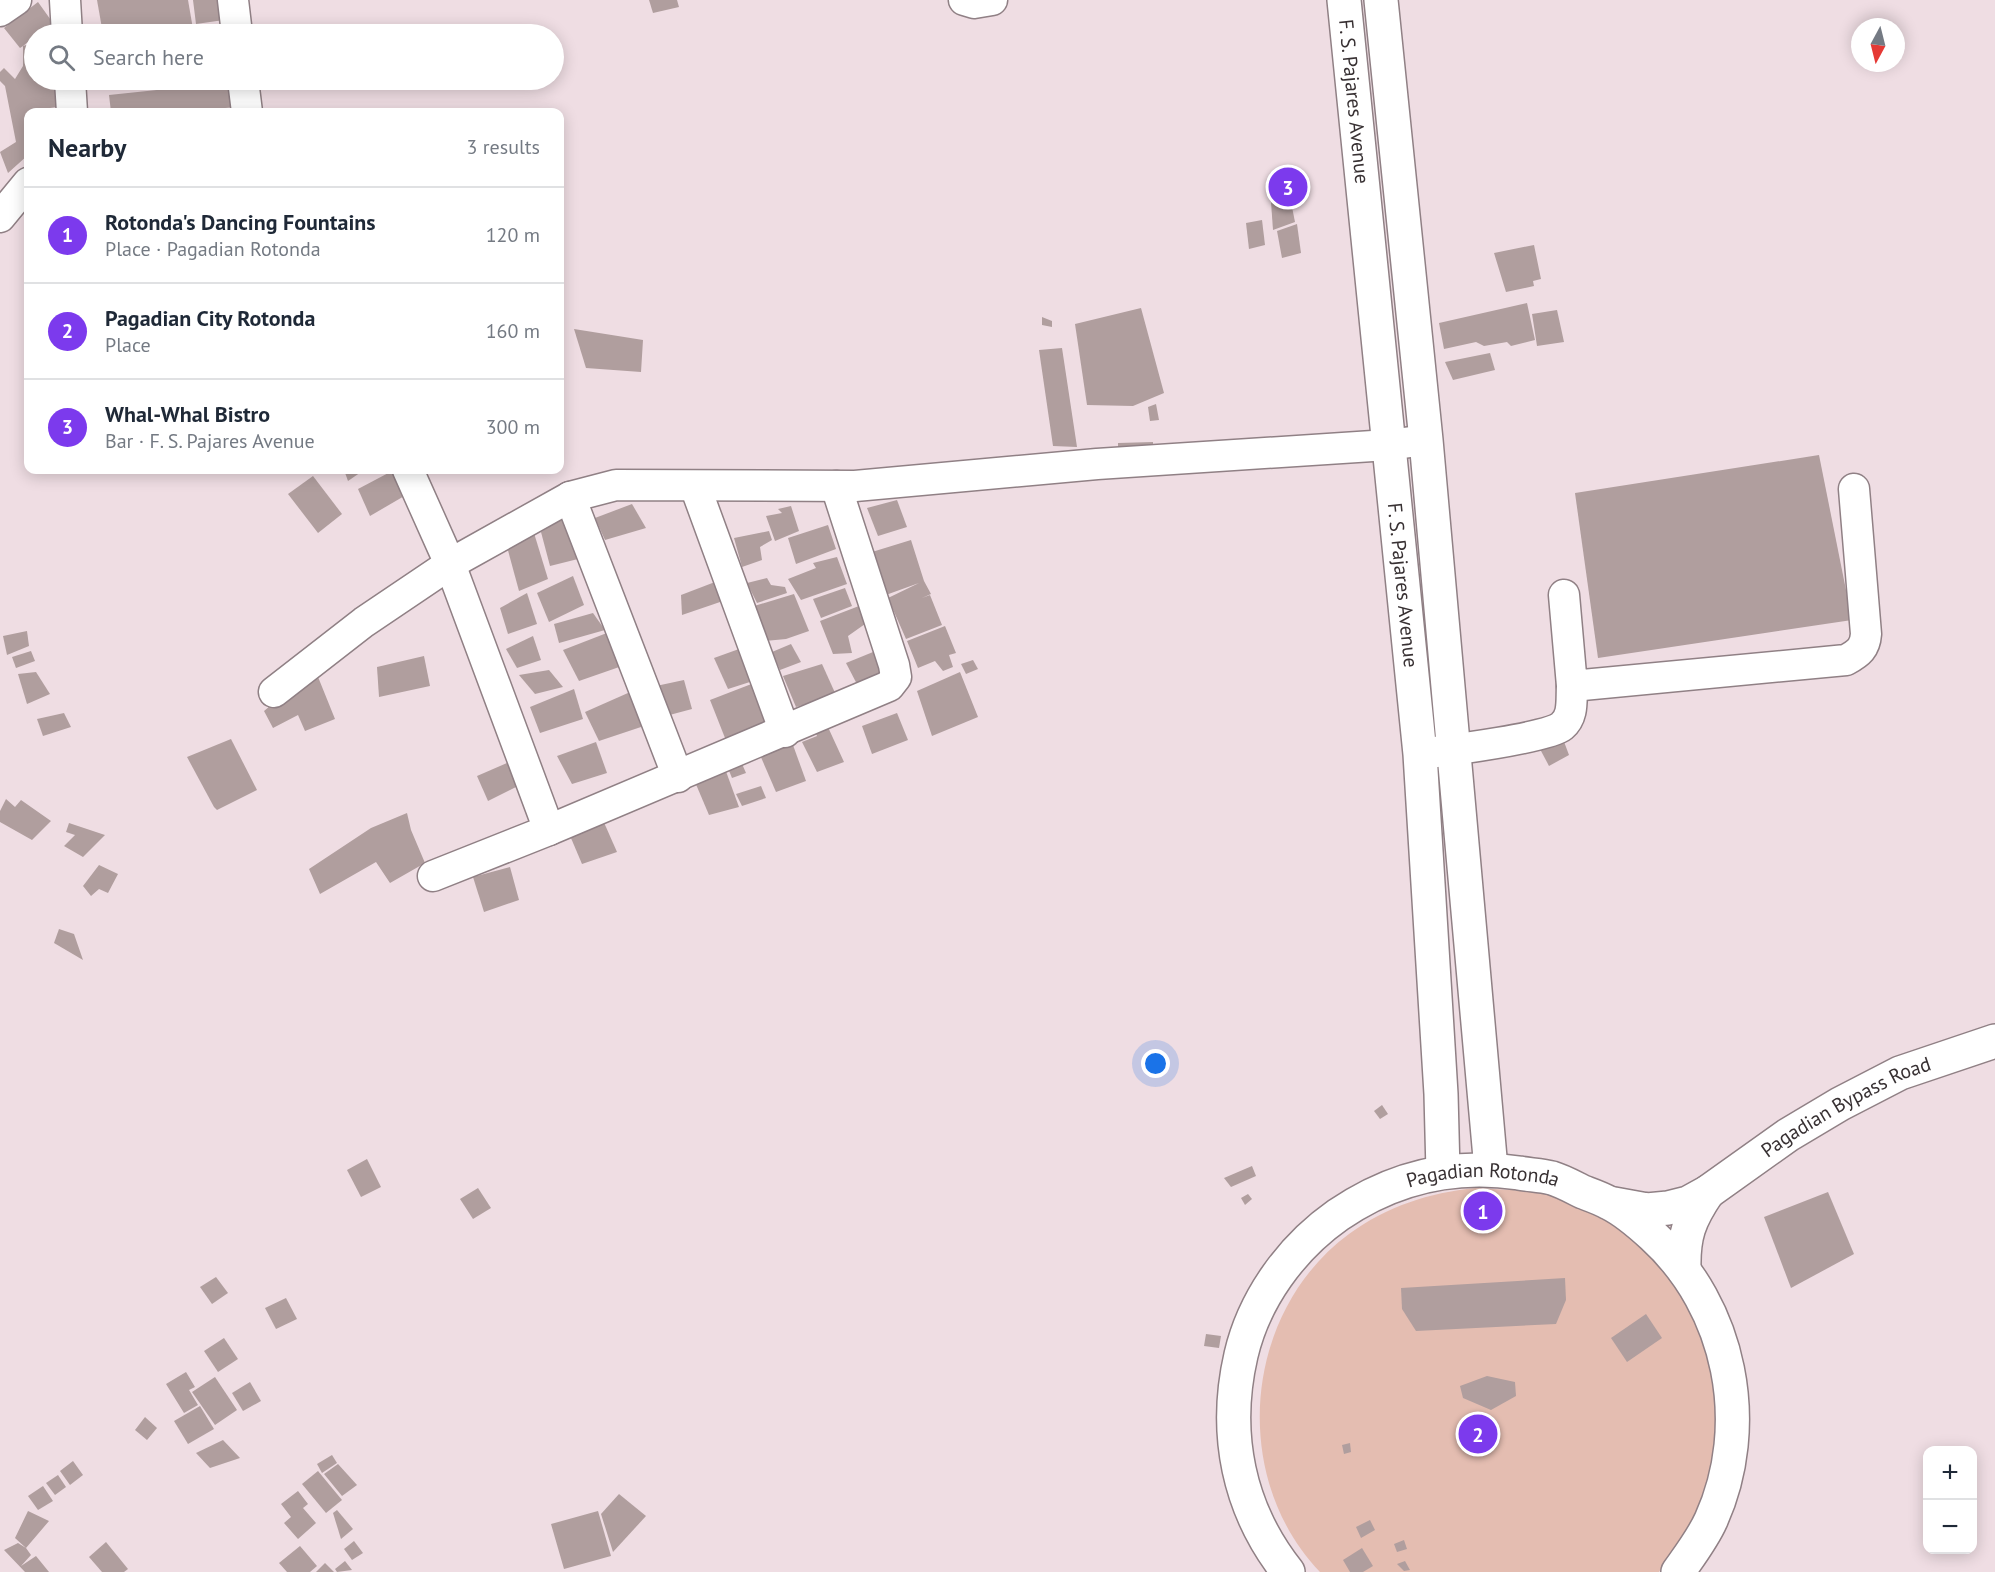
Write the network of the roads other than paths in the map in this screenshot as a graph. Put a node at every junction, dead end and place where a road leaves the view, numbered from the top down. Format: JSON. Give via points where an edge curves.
{"nodes":[{"id":1,"x":16,"y":0,"type":"edge"},
{"id":2,"x":65,"y":0,"type":"edge"},
{"id":3,"x":233,"y":0,"type":"edge"},
{"id":4,"x":964,"y":0,"type":"edge"},
{"id":5,"x":992,"y":0,"type":"edge"},
{"id":6,"x":1344,"y":0,"type":"edge"},
{"id":7,"x":1381,"y":0,"type":"edge"},
{"id":8,"x":0,"y":11,"type":"edge"},
{"id":9,"x":66,"y":24,"type":"edge"},
{"id":10,"x":236,"y":24,"type":"edge"},
{"id":11,"x":71,"y":90,"type":"edge"},
{"id":12,"x":244,"y":90,"type":"edge"},
{"id":13,"x":72,"y":108,"type":"edge"},
{"id":14,"x":246,"y":108,"type":"edge"},
{"id":15,"x":24,"y":188,"type":"edge"},
{"id":16,"x":0,"y":217,"type":"edge"},
{"id":17,"x":1403,"y":222,"type":"junction"},
{"id":18,"x":1367,"y":226,"type":"junction"},
{"id":19,"x":1426,"y":440,"type":"junction"},
{"id":20,"x":1388,"y":445,"type":"junction"},
{"id":21,"x":410,"y":474,"type":"edge"},
{"id":22,"x":695,"y":486,"type":"junction"},
{"id":23,"x":836,"y":486,"type":"junction"},
{"id":24,"x":1854,"y":489,"type":"dead end"},
{"id":25,"x":570,"y":497,"type":"junction"},
{"id":26,"x":450,"y":564,"type":"junction"},
{"id":27,"x":1564,"y":594,"type":"dead end"},
{"id":28,"x":1572,"y":686,"type":"junction"},
{"id":29,"x":274,"y":692,"type":"dead end"},
{"id":30,"x":785,"y":732,"type":"junction"},
{"id":31,"x":1454,"y":750,"type":"junction"},
{"id":32,"x":1420,"y":754,"type":"junction"},
{"id":33,"x":678,"y":777,"type":"junction"},
{"id":34,"x":549,"y":830,"type":"junction"},
{"id":35,"x":433,"y":876,"type":"dead end"},
{"id":36,"x":1995,"y":1041,"type":"edge"},
{"id":37,"x":1491,"y":1169,"type":"junction"},
{"id":38,"x":1443,"y":1172,"type":"junction"},
{"id":39,"x":1708,"y":1192,"type":"junction"},
{"id":40,"x":1609,"y":1203,"type":"junction"},
{"id":41,"x":1684,"y":1270,"type":"junction"},
{"id":42,"x":1278,"y":1566,"type":"edge"},
{"id":43,"x":1678,"y":1572,"type":"edge"}],
"edges":[{"from":1,"to":8,"type":"street"},
{"from":2,"to":9,"type":"street"},
{"from":3,"to":10,"type":"street"},
{"from":4,"to":5,"type":"street"},
{"from":6,"to":18,"type":"main road","name":"F. S. Pajares Avenue"},
{"from":7,"to":17,"type":"main road","name":"F. S. Pajares Avenue"},
{"from":11,"to":13,"type":"street"},
{"from":12,"to":14,"type":"street"},
{"from":15,"to":16,"type":"street"},
{"from":17,"to":18,"type":"main road"},
{"from":17,"to":19,"type":"main road","name":"F. S. Pajares Avenue"},
{"from":18,"to":20,"type":"main road","name":"F. S. Pajares Avenue"},
{"from":19,"to":20,"type":"street"},
{"from":19,"to":31,"type":"main road","name":"F. S. Pajares Avenue"},
{"from":20,"to":23,"type":"street"},
{"from":20,"to":32,"type":"main road","name":"F. S. Pajares Avenue"},
{"from":21,"to":26,"type":"street"},
{"from":22,"to":23,"type":"street"},
{"from":22,"to":25,"type":"street","via":[[616,485]]},
{"from":22,"to":30,"type":"street"},
{"from":23,"to":30,"type":"street","via":[[896,677],[881,692]]},
{"from":24,"to":28,"type":"street","via":[[1866,634],[1859,653],[1846,660]]},
{"from":25,"to":26,"type":"street"},
{"from":25,"to":33,"type":"street"},
{"from":26,"to":29,"type":"street","via":[[364,622]]},
{"from":26,"to":34,"type":"street"},
{"from":27,"to":28,"type":"street"},
{"from":28,"to":31,"type":"street","via":[[1571,713],[1557,729]]},
{"from":30,"to":33,"type":"street"},
{"from":31,"to":32,"type":"street"},
{"from":31,"to":37,"type":"main road","name":"F. S. Pajares Avenue"},
{"from":32,"to":38,"type":"main road","name":"F. S. Pajares Avenue"},
{"from":33,"to":34,"type":"street"},
{"from":34,"to":35,"type":"street"},
{"from":36,"to":39,"type":"main road","name":"Pagadian Bypass Road","via":[[1900,1073],[1840,1104],[1788,1135]]},
{"from":37,"to":38,"type":"main road","name":"Pagadian Rotonda"},
{"from":37,"to":40,"type":"main road","name":"Pagadian Rotonda","via":[[1552,1178]]},
{"from":38,"to":42,"type":"main road","name":"Pagadian Rotonda","via":[[1399,1183],[1358,1201],[1321,1227],[1289,1259],[1264,1296],[1245,1337],[1235,1381],[1233,1426],[1238,1471],[1252,1513]]},
{"from":39,"to":40,"type":"main road","name":"Pagadian Bypass Road","via":[[1668,1208],[1647,1210]]},
{"from":39,"to":41,"type":"main road","name":"Pagadian Bypass Road","via":[[1687,1230]]},
{"from":40,"to":41,"type":"main road","name":"Pagadian Rotonda","via":[[1637,1222]]},
{"from":41,"to":43,"type":"main road","name":"Pagadian Rotonda","via":[[1702,1298],[1726,1359],[1733,1425],[1719,1500],[1695,1549]]}]}
